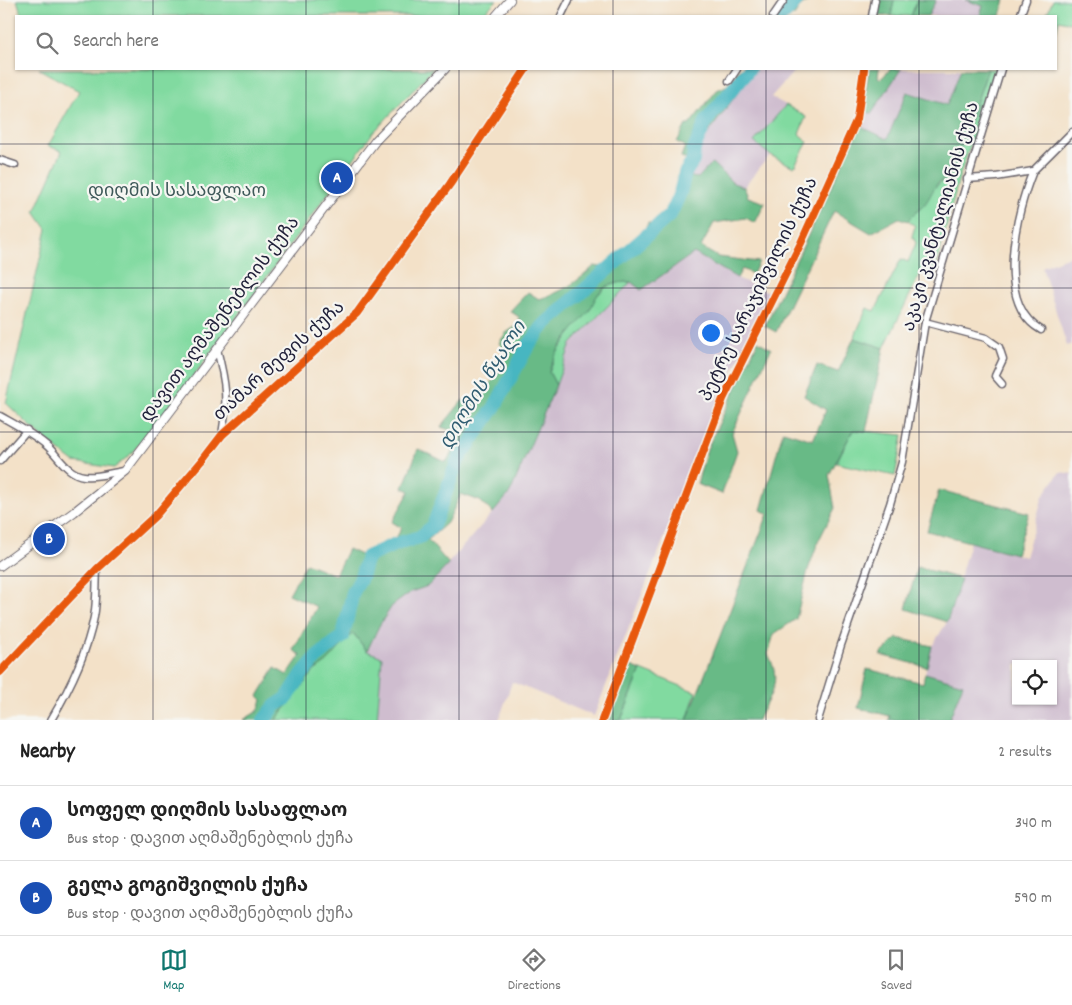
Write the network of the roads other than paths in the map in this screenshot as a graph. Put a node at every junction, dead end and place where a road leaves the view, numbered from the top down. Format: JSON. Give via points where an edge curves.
{"nodes":[{"id":1,"x":510,"y":0,"type":"edge"},
{"id":2,"x":569,"y":0,"type":"edge"},
{"id":3,"x":784,"y":0,"type":"edge"},
{"id":4,"x":875,"y":0,"type":"edge"},
{"id":5,"x":1026,"y":0,"type":"edge"},
{"id":6,"x":497,"y":15,"type":"edge"},
{"id":7,"x":561,"y":15,"type":"edge"},
{"id":8,"x":774,"y":15,"type":"edge"},
{"id":9,"x":872,"y":15,"type":"edge"},
{"id":10,"x":1020,"y":15,"type":"edge"},
{"id":11,"x":444,"y":70,"type":"edge"},
{"id":12,"x":525,"y":70,"type":"edge"},
{"id":13,"x":736,"y":70,"type":"edge"},
{"id":14,"x":864,"y":70,"type":"edge"},
{"id":15,"x":1001,"y":70,"type":"edge"},
{"id":16,"x":729,"y":81,"type":"dead end"},
{"id":17,"x":1072,"y":132,"type":"edge"},
{"id":18,"x":0,"y":160,"type":"edge"},
{"id":19,"x":15,"y":166,"type":"dead end"},
{"id":20,"x":1033,"y":170,"type":"junction"},
{"id":21,"x":967,"y":178,"type":"junction"},
{"id":22,"x":925,"y":322,"type":"junction"},
{"id":23,"x":1041,"y":330,"type":"dead end"},
{"id":24,"x":217,"y":349,"type":"junction"},
{"id":25,"x":1002,"y":384,"type":"dead end"},
{"id":26,"x":0,"y":416,"type":"edge"},
{"id":27,"x":27,"y":430,"type":"junction"},
{"id":28,"x":222,"y":435,"type":"junction"},
{"id":29,"x":0,"y":461,"type":"edge"},
{"id":30,"x":126,"y":471,"type":"junction"},
{"id":31,"x":0,"y":566,"type":"edge"},
{"id":32,"x":97,"y":569,"type":"junction"},
{"id":33,"x":0,"y":672,"type":"edge"},
{"id":34,"x":52,"y":720,"type":"edge"},
{"id":35,"x":602,"y":720,"type":"edge"},
{"id":36,"x":818,"y":720,"type":"edge"}],
"edges":[{"from":1,"to":6,"type":"street"},
{"from":2,"to":7,"type":"street"},
{"from":3,"to":8,"type":"street"},
{"from":4,"to":9,"type":"street"},
{"from":5,"to":10,"type":"street"},
{"from":11,"to":24,"type":"street","name":"დავით აღმაშენებლის ქუჩა","via":[[376,140]]},
{"from":12,"to":28,"type":"street","name":"თამარ მეფის ქუჩა","via":[[450,184],[357,312]]},
{"from":13,"to":16,"type":"street"},
{"from":14,"to":35,"type":"street","name":"პეტრე სარაჯიშვილის ქუჩა","via":[[858,119],[724,399]]},
{"from":15,"to":21,"type":"street","name":"აკაკი კვანტალიანის ქუჩა"},
{"from":17,"to":20,"type":"street"},
{"from":18,"to":19,"type":"street"},
{"from":20,"to":21,"type":"street"},
{"from":20,"to":23,"type":"street","via":[[1022,198],[1014,237],[1012,273],[1018,302],[1034,326]]},
{"from":21,"to":22,"type":"street","name":"აკაკი კვანტალიანის ქუჩა"},
{"from":22,"to":25,"type":"street","via":[[986,338],[999,347],[1003,359],[995,376]]},
{"from":22,"to":36,"type":"street","name":"აკაკი კვანტალიანის ქუჩა","via":[[902,462]]},
{"from":24,"to":28,"type":"street","via":[[226,385],[227,406]]},
{"from":24,"to":30,"type":"street","name":"დავით აღმაშენებლის ქუჩა"},
{"from":26,"to":27,"type":"street"},
{"from":27,"to":29,"type":"street"},
{"from":27,"to":30,"type":"street","via":[[75,474],[101,477]]},
{"from":28,"to":32,"type":"street","name":"თამარ მეფის ქუჩა","via":[[156,515]]},
{"from":30,"to":31,"type":"street","name":"დავით აღმაშენებლის ქუჩა"},
{"from":32,"to":33,"type":"street","name":"თამარ მეფის ქუჩა"},
{"from":32,"to":34,"type":"street","via":[[94,616],[86,648]]}]}
